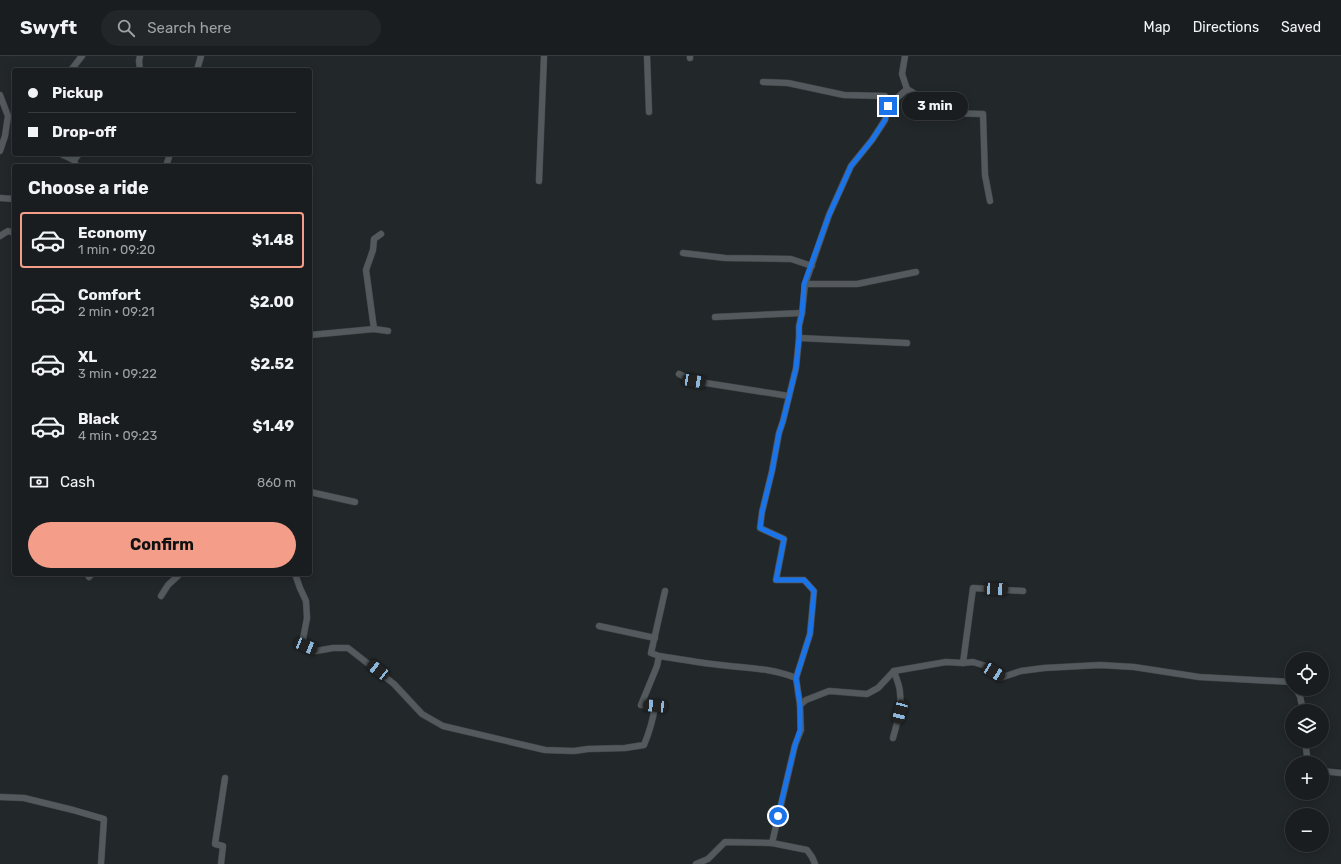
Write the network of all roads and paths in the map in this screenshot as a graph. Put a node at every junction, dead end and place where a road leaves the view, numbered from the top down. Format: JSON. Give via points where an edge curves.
{"nodes":[{"id":1,"x":82,"y":56,"type":"edge"},
{"id":2,"x":140,"y":56,"type":"edge"},
{"id":3,"x":201,"y":56,"type":"edge"},
{"id":4,"x":544,"y":56,"type":"edge"},
{"id":5,"x":647,"y":56,"type":"edge"},
{"id":6,"x":906,"y":56,"type":"edge"},
{"id":7,"x":73,"y":68,"type":"edge"},
{"id":8,"x":140,"y":68,"type":"edge"},
{"id":9,"x":197,"y":68,"type":"edge"},
{"id":10,"x":763,"y":82,"type":"dead end"},
{"id":11,"x":907,"y":89,"type":"junction"},
{"id":12,"x":0,"y":96,"type":"edge"},
{"id":13,"x":892,"y":103,"type":"junction"},
{"id":14,"x":649,"y":112,"type":"dead end"},
{"id":15,"x":11,"y":116,"type":"edge"},
{"id":16,"x":0,"y":151,"type":"edge"},
{"id":17,"x":64,"y":156,"type":"edge"},
{"id":18,"x":75,"y":163,"type":"edge"},
{"id":19,"x":539,"y":181,"type":"dead end"},
{"id":20,"x":0,"y":198,"type":"edge"},
{"id":21,"x":12,"y":199,"type":"edge"},
{"id":22,"x":990,"y":201,"type":"dead end"},
{"id":23,"x":12,"y":233,"type":"edge"},
{"id":24,"x":381,"y":234,"type":"dead end"},
{"id":25,"x":0,"y":236,"type":"edge"},
{"id":26,"x":683,"y":253,"type":"dead end"},
{"id":27,"x":812,"y":266,"type":"junction"},
{"id":28,"x":916,"y":272,"type":"dead end"},
{"id":29,"x":804,"y":284,"type":"junction"},
{"id":30,"x":802,"y":313,"type":"junction"},
{"id":31,"x":715,"y":317,"type":"dead end"},
{"id":32,"x":374,"y":329,"type":"junction"},
{"id":33,"x":388,"y":331,"type":"dead end"},
{"id":34,"x":312,"y":335,"type":"edge"},
{"id":35,"x":799,"y":338,"type":"junction"},
{"id":36,"x":907,"y":343,"type":"dead end"},
{"id":37,"x":679,"y":374,"type":"dead end"},
{"id":38,"x":789,"y":396,"type":"junction"},
{"id":39,"x":312,"y":492,"type":"edge"},
{"id":40,"x":355,"y":502,"type":"dead end"},
{"id":41,"x":178,"y":576,"type":"edge"},
{"id":42,"x":296,"y":576,"type":"edge"},
{"id":43,"x":665,"y":591,"type":"dead end"},
{"id":44,"x":1023,"y":591,"type":"dead end"},
{"id":45,"x":161,"y":596,"type":"dead end"},
{"id":46,"x":599,"y":626,"type":"dead end"},
{"id":47,"x":655,"y":638,"type":"junction"},
{"id":48,"x":659,"y":656,"type":"junction"},
{"id":49,"x":963,"y":663,"type":"junction"},
{"id":50,"x":894,"y":671,"type":"junction"},
{"id":51,"x":796,"y":678,"type":"junction"},
{"id":52,"x":1285,"y":682,"type":"edge"},
{"id":53,"x":800,"y":705,"type":"junction"},
{"id":54,"x":893,"y":738,"type":"dead end"},
{"id":55,"x":1329,"y":772,"type":"edge"},
{"id":56,"x":1341,"y":773,"type":"edge"},
{"id":57,"x":225,"y":778,"type":"dead end"},
{"id":58,"x":0,"y":797,"type":"edge"},
{"id":59,"x":772,"y":844,"type":"junction"},
{"id":60,"x":101,"y":864,"type":"edge"},
{"id":61,"x":221,"y":864,"type":"edge"},
{"id":62,"x":696,"y":864,"type":"edge"},
{"id":63,"x":814,"y":864,"type":"edge"}],
"edges":[{"from":1,"to":7,"type":"street"},
{"from":2,"to":8,"type":"street"},
{"from":3,"to":9,"type":"street"},
{"from":4,"to":19,"type":"street"},
{"from":5,"to":14,"type":"street"},
{"from":6,"to":11,"type":"street","via":[[902,74]]},
{"from":10,"to":13,"type":"street","via":[[788,83],[844,95],[885,96]]},
{"from":11,"to":13,"type":"street"},
{"from":11,"to":22,"type":"street","via":[[946,113],[983,114],[985,175]]},
{"from":12,"to":15,"type":"street"},
{"from":13,"to":27,"type":"street","via":[[888,106],[885,120],[872,140],[851,166],[829,215]]},
{"from":15,"to":16,"type":"street"},
{"from":17,"to":18,"type":"street"},
{"from":20,"to":21,"type":"street"},
{"from":23,"to":25,"type":"street"},
{"from":24,"to":32,"type":"street","via":[[374,239],[366,270]]},
{"from":26,"to":27,"type":"street","via":[[725,258],[792,259]]},
{"from":27,"to":29,"type":"street"},
{"from":28,"to":29,"type":"street","via":[[856,284]]},
{"from":29,"to":30,"type":"street"},
{"from":30,"to":31,"type":"street"},
{"from":30,"to":35,"type":"street"},
{"from":32,"to":33,"type":"street"},
{"from":32,"to":34,"type":"street"},
{"from":35,"to":36,"type":"street"},
{"from":35,"to":38,"type":"street","via":[[796,368]]},
{"from":37,"to":38,"type":"street","via":[[694,381]]},
{"from":38,"to":51,"type":"street","via":[[760,528],[784,539],[776,580],[804,580],[814,591],[810,634]]},
{"from":39,"to":40,"type":"street"},
{"from":41,"to":45,"type":"street"},
{"from":42,"to":48,"type":"street","via":[[306,601],[307,618],[303,639],[306,646],[316,651],[348,648],[394,684],[422,714],[443,726],[545,750],[574,751],[644,745],[655,706],[641,705]]},
{"from":43,"to":47,"type":"street"},
{"from":44,"to":49,"type":"street","via":[[973,588]]},
{"from":46,"to":47,"type":"street"},
{"from":47,"to":48,"type":"street","via":[[651,653]]},
{"from":48,"to":51,"type":"street","via":[[761,668]]},
{"from":49,"to":50,"type":"street","via":[[946,662]]},
{"from":49,"to":52,"type":"street","via":[[973,662],[986,666],[1003,677],[1021,670],[1100,665],[1134,667],[1199,678]]},
{"from":50,"to":53,"type":"street","via":[[878,688],[867,694],[830,691]]},
{"from":50,"to":54,"type":"street","via":[[901,703]]},
{"from":51,"to":53,"type":"street"},
{"from":53,"to":59,"type":"street","via":[[800,730]]},
{"from":55,"to":56,"type":"street"},
{"from":57,"to":61,"type":"street","via":[[215,844],[223,846]]},
{"from":58,"to":60,"type":"street","via":[[24,798],[104,819]]},
{"from":59,"to":62,"type":"street","via":[[725,842],[708,859]]},
{"from":59,"to":63,"type":"street","via":[[806,850]]}]}
